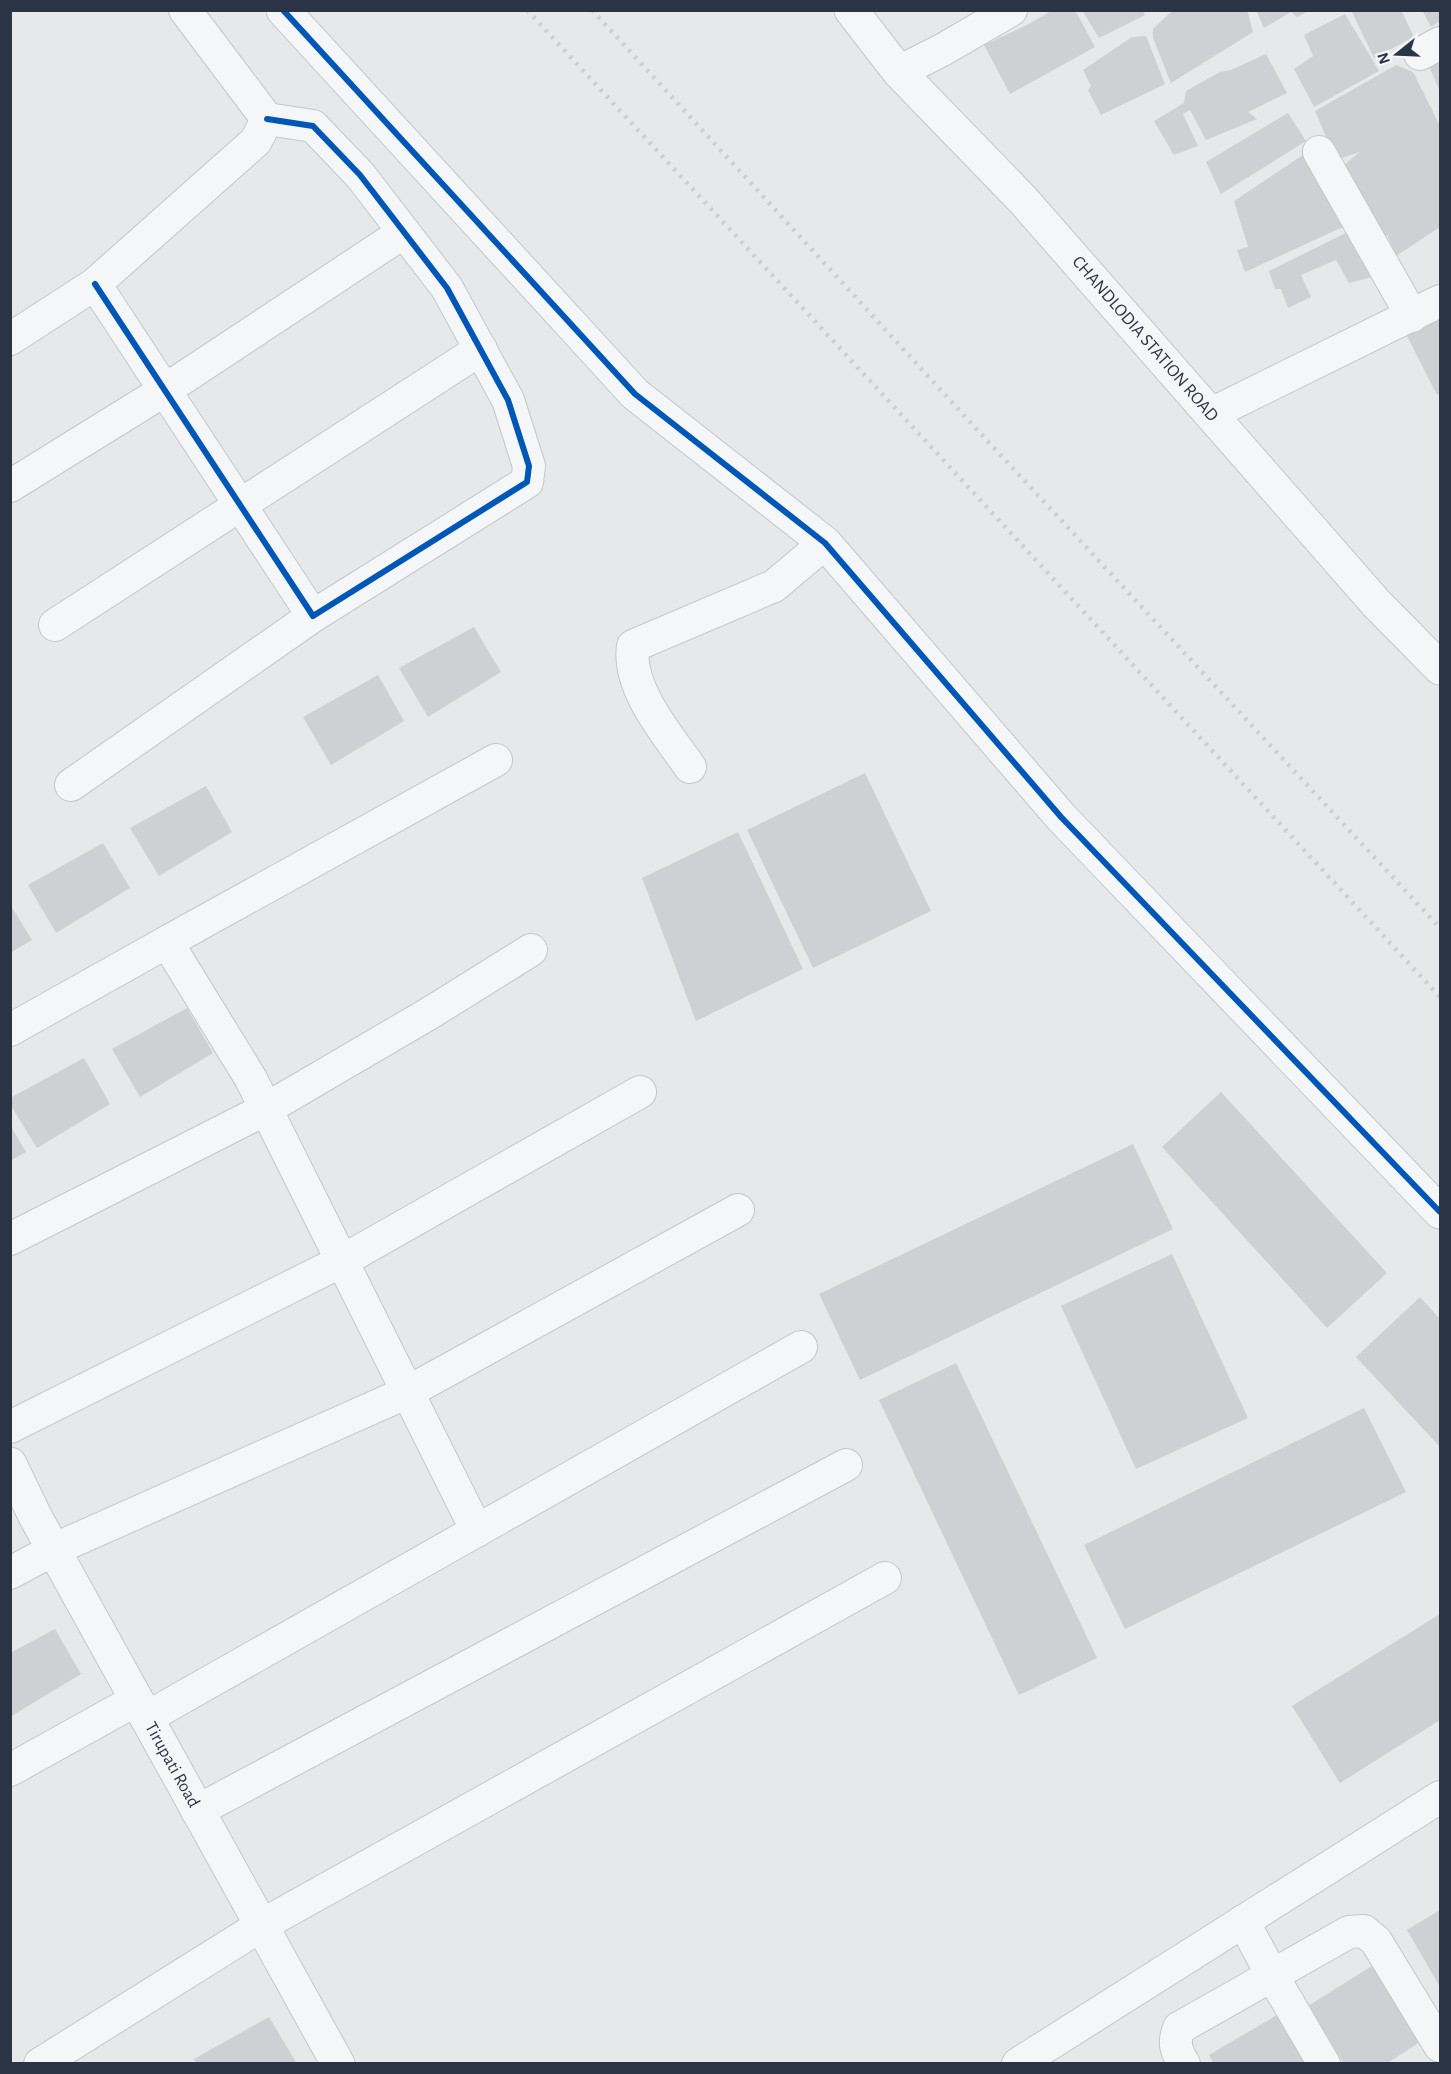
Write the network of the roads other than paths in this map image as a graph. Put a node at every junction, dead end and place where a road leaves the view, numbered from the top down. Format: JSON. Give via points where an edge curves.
{"nodes":[{"id":1,"x":185,"y":10,"type":"edge"},
{"id":2,"x":283,"y":10,"type":"edge"},
{"id":3,"x":851,"y":10,"type":"edge"},
{"id":4,"x":1011,"y":10,"type":"edge"},
{"id":5,"x":899,"y":72,"type":"junction"},
{"id":6,"x":267,"y":119,"type":"junction"},
{"id":7,"x":1319,"y":152,"type":"dead end"},
{"id":8,"x":404,"y":232,"type":"junction"},
{"id":9,"x":95,"y":284,"type":"junction"},
{"id":10,"x":1440,"y":301,"type":"edge"},
{"id":11,"x":1412,"y":316,"type":"junction"},
{"id":12,"x":10,"y":339,"type":"edge"},
{"id":13,"x":481,"y":349,"type":"junction"},
{"id":14,"x":165,"y":390,"type":"junction"},
{"id":15,"x":1211,"y":414,"type":"junction"},
{"id":16,"x":10,"y":486,"type":"edge"},
{"id":17,"x":240,"y":505,"type":"junction"},
{"id":18,"x":825,"y":543,"type":"junction"},
{"id":19,"x":313,"y":616,"type":"junction"},
{"id":20,"x":56,"y":625,"type":"dead end"},
{"id":21,"x":1440,"y":668,"type":"edge"},
{"id":22,"x":496,"y":760,"type":"dead end"},
{"id":23,"x":690,"y":767,"type":"dead end"},
{"id":24,"x":71,"y":785,"type":"dead end"},
{"id":25,"x":167,"y":942,"type":"junction"},
{"id":26,"x":531,"y":950,"type":"dead end"},
{"id":27,"x":10,"y":1030,"type":"edge"},
{"id":28,"x":639,"y":1092,"type":"dead end"},
{"id":29,"x":266,"y":1109,"type":"junction"},
{"id":30,"x":738,"y":1210,"type":"dead end"},
{"id":31,"x":1440,"y":1212,"type":"edge"},
{"id":32,"x":10,"y":1239,"type":"edge"},
{"id":33,"x":342,"y":1261,"type":"junction"},
{"id":34,"x":801,"y":1347,"type":"dead end"},
{"id":35,"x":408,"y":1392,"type":"junction"},
{"id":36,"x":10,"y":1427,"type":"edge"},
{"id":37,"x":10,"y":1464,"type":"edge"},
{"id":38,"x":846,"y":1464,"type":"dead end"},
{"id":39,"x":477,"y":1531,"type":"junction"},
{"id":40,"x":55,"y":1549,"type":"junction"},
{"id":41,"x":10,"y":1573,"type":"edge"},
{"id":42,"x":885,"y":1578,"type":"dead end"},
{"id":43,"x":141,"y":1709,"type":"junction"},
{"id":44,"x":10,"y":1770,"type":"edge"},
{"id":45,"x":1438,"y":1803,"type":"edge"},
{"id":46,"x":197,"y":1811,"type":"junction"},
{"id":47,"x":1243,"y":1921,"type":"junction"},
{"id":48,"x":262,"y":1925,"type":"junction"},
{"id":49,"x":1272,"y":1976,"type":"junction"},
{"id":50,"x":1440,"y":2046,"type":"edge"},
{"id":51,"x":40,"y":2064,"type":"edge"},
{"id":52,"x":338,"y":2064,"type":"edge"},
{"id":53,"x":1018,"y":2064,"type":"edge"},
{"id":54,"x":1184,"y":2064,"type":"edge"},
{"id":55,"x":1324,"y":2064,"type":"edge"}],
"edges":[{"from":1,"to":6,"type":"street"},
{"from":2,"to":18,"type":"street","via":[[635,394]]},
{"from":3,"to":5,"type":"street","name":"CHANDLODIA STATION ROAD"},
{"from":4,"to":5,"type":"street"},
{"from":5,"to":15,"type":"street","name":"CHANDLODIA STATION ROAD","via":[[1023,200]]},
{"from":6,"to":8,"type":"street","via":[[313,126],[360,175]]},
{"from":6,"to":9,"type":"street","via":[[256,141]]},
{"from":7,"to":11,"type":"street"},
{"from":8,"to":13,"type":"street","via":[[447,288]]},
{"from":8,"to":14,"type":"street"},
{"from":9,"to":12,"type":"street"},
{"from":9,"to":14,"type":"street"},
{"from":10,"to":11,"type":"street"},
{"from":11,"to":15,"type":"street"},
{"from":13,"to":17,"type":"street"},
{"from":13,"to":19,"type":"street","via":[[508,400],[529,466],[526,482]]},
{"from":14,"to":16,"type":"street"},
{"from":14,"to":17,"type":"street"},
{"from":15,"to":21,"type":"street","name":"CHANDLODIA STATION ROAD","via":[[1376,603]]},
{"from":17,"to":19,"type":"street"},
{"from":17,"to":20,"type":"street"},
{"from":18,"to":23,"type":"street","via":[[774,586],[633,646],[632,658],[643,697]]},
{"from":18,"to":31,"type":"street","via":[[1061,817]]},
{"from":19,"to":24,"type":"street"},
{"from":22,"to":25,"type":"street"},
{"from":25,"to":27,"type":"street"},
{"from":25,"to":29,"type":"street"},
{"from":26,"to":29,"type":"street"},
{"from":28,"to":33,"type":"street"},
{"from":29,"to":32,"type":"street"},
{"from":29,"to":33,"type":"street"},
{"from":30,"to":35,"type":"street"},
{"from":33,"to":35,"type":"street"},
{"from":33,"to":36,"type":"street"},
{"from":34,"to":39,"type":"street"},
{"from":35,"to":39,"type":"street"},
{"from":35,"to":40,"type":"street"},
{"from":37,"to":40,"type":"street","name":"Tirupati Road"},
{"from":38,"to":46,"type":"street"},
{"from":39,"to":43,"type":"street"},
{"from":40,"to":41,"type":"street"},
{"from":40,"to":43,"type":"street","name":"Tirupati Road"},
{"from":42,"to":48,"type":"street"},
{"from":43,"to":44,"type":"street"},
{"from":43,"to":46,"type":"street","name":"Tirupati Road"},
{"from":45,"to":47,"type":"street"},
{"from":46,"to":48,"type":"street","name":"Tirupati Road"},
{"from":47,"to":49,"type":"street"},
{"from":47,"to":53,"type":"street"},
{"from":48,"to":51,"type":"street"},
{"from":48,"to":52,"type":"street","name":"Tirupati Road"},
{"from":49,"to":50,"type":"street","via":[[1349,1932],[1364,1931],[1376,1941]]},
{"from":49,"to":54,"type":"street","via":[[1179,2028],[1176,2051]]},
{"from":49,"to":55,"type":"street"}]}
